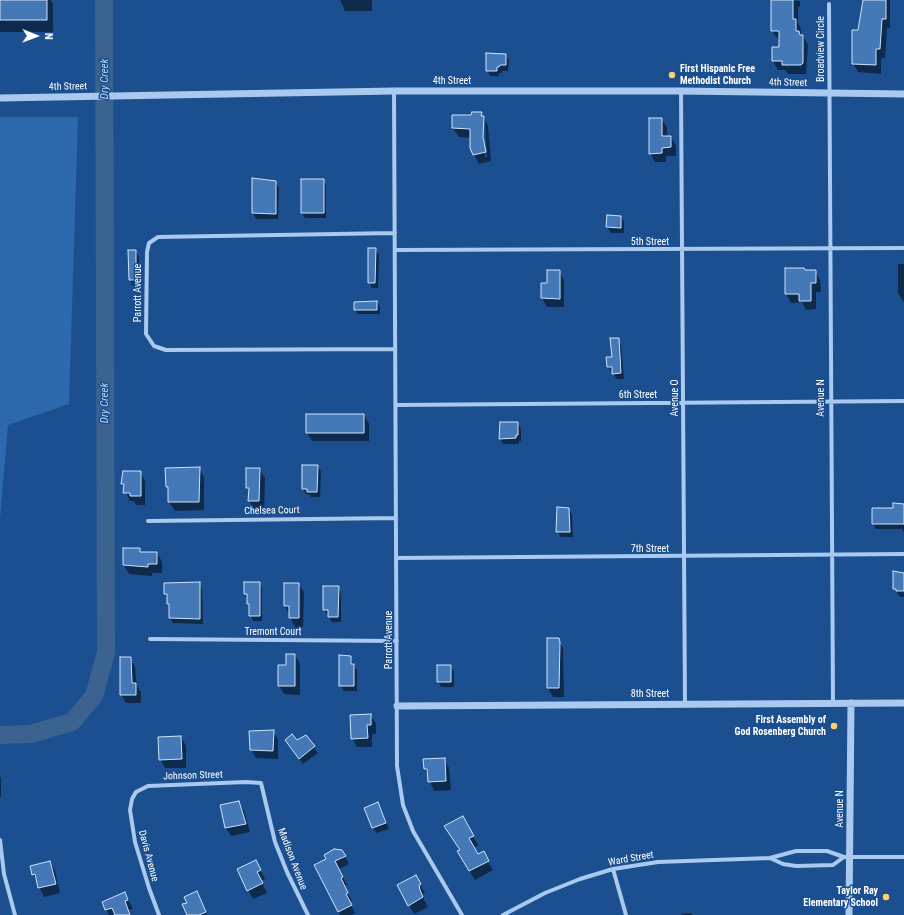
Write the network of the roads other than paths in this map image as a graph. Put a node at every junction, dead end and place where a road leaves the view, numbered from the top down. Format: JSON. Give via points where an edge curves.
{"nodes":[{"id":1,"x":829,"y":4,"type":"dead end"},
{"id":2,"x":394,"y":91,"type":"junction"},
{"id":3,"x":681,"y":92,"type":"junction"},
{"id":4,"x":829,"y":93,"type":"junction"},
{"id":5,"x":904,"y":94,"type":"edge"},
{"id":6,"x":0,"y":98,"type":"edge"},
{"id":7,"x":395,"y":233,"type":"junction"},
{"id":8,"x":830,"y":247,"type":"junction"},
{"id":9,"x":904,"y":248,"type":"edge"},
{"id":10,"x":395,"y":250,"type":"junction"},
{"id":11,"x":682,"y":250,"type":"junction"},
{"id":12,"x":395,"y":349,"type":"junction"},
{"id":13,"x":904,"y":401,"type":"edge"},
{"id":14,"x":831,"y":402,"type":"junction"},
{"id":15,"x":683,"y":403,"type":"junction"},
{"id":16,"x":396,"y":405,"type":"junction"},
{"id":17,"x":396,"y":518,"type":"junction"},
{"id":18,"x":148,"y":521,"type":"dead end"},
{"id":19,"x":904,"y":554,"type":"edge"},
{"id":20,"x":832,"y":555,"type":"junction"},
{"id":21,"x":684,"y":557,"type":"junction"},
{"id":22,"x":396,"y":558,"type":"junction"},
{"id":23,"x":150,"y":639,"type":"dead end"},
{"id":24,"x":396,"y":640,"type":"junction"},
{"id":25,"x":833,"y":703,"type":"junction"},
{"id":26,"x":851,"y":703,"type":"junction"},
{"id":27,"x":904,"y":703,"type":"edge"},
{"id":28,"x":685,"y":704,"type":"junction"},
{"id":29,"x":397,"y":706,"type":"junction"},
{"id":30,"x":261,"y":783,"type":"joint"},
{"id":31,"x":132,"y":799,"type":"joint"},
{"id":32,"x":0,"y":840,"type":"edge"},
{"id":33,"x":847,"y":857,"type":"junction"},
{"id":34,"x":904,"y":857,"type":"edge"},
{"id":35,"x":770,"y":858,"type":"junction"},
{"id":36,"x":613,"y":869,"type":"junction"},
{"id":37,"x":15,"y":915,"type":"edge"},
{"id":38,"x":160,"y":915,"type":"edge"},
{"id":39,"x":308,"y":915,"type":"edge"},
{"id":40,"x":462,"y":915,"type":"edge"},
{"id":41,"x":503,"y":915,"type":"edge"},
{"id":42,"x":626,"y":915,"type":"edge"},
{"id":43,"x":850,"y":915,"type":"edge"}],
"edges":[{"from":1,"to":4,"type":"street","name":"Broadview Circle"},
{"from":2,"to":3,"type":"street","name":"4th Street"},
{"from":2,"to":6,"type":"street","name":"4th Street"},
{"from":2,"to":7,"type":"street","name":"Parrott Avenue"},
{"from":3,"to":4,"type":"street","name":"4th Street"},
{"from":3,"to":11,"type":"street","name":"Avenue O"},
{"from":4,"to":5,"type":"street","name":"4th Street"},
{"from":4,"to":8,"type":"street","name":"Avenue N"},
{"from":7,"to":10,"type":"street","name":"Parrott Avenue"},
{"from":7,"to":12,"type":"street","name":"Parrott Avenue","via":[[158,237],[149,243],[147,252],[146,334],[154,346],[166,350]]},
{"from":8,"to":9,"type":"street","name":"5th Street"},
{"from":8,"to":11,"type":"street","name":"5th Street"},
{"from":8,"to":14,"type":"street","name":"Avenue N"},
{"from":10,"to":11,"type":"street","name":"5th Street"},
{"from":10,"to":12,"type":"street","name":"Parrott Avenue"},
{"from":11,"to":15,"type":"street","name":"Avenue O"},
{"from":12,"to":16,"type":"street","name":"Parrott Avenue"},
{"from":13,"to":14,"type":"street","name":"6th Street"},
{"from":14,"to":15,"type":"street","name":"6th Street"},
{"from":14,"to":20,"type":"street","name":"Avenue N"},
{"from":15,"to":16,"type":"street","name":"6th Street"},
{"from":15,"to":21,"type":"street","name":"Avenue O"},
{"from":16,"to":17,"type":"street","name":"Parrott Avenue"},
{"from":17,"to":18,"type":"street","name":"Chelsea Court"},
{"from":17,"to":22,"type":"street","name":"Parrott Avenue"},
{"from":19,"to":20,"type":"street","name":"7th Street"},
{"from":20,"to":21,"type":"street","name":"7th Street"},
{"from":20,"to":25,"type":"street","name":"Avenue N"},
{"from":21,"to":22,"type":"street","name":"7th Street"},
{"from":21,"to":28,"type":"street","name":"Avenue O"},
{"from":22,"to":24,"type":"street","name":"Parrott Avenue"},
{"from":23,"to":24,"type":"street","name":"Tremont Court"},
{"from":24,"to":29,"type":"street","name":"Parrott Avenue"},
{"from":25,"to":26,"type":"street","name":"8th Street"},
{"from":25,"to":28,"type":"street","name":"8th Street"},
{"from":26,"to":27,"type":"street","name":"8th Street"},
{"from":26,"to":33,"type":"street","name":"Avenue N"},
{"from":28,"to":29,"type":"street","name":"8th Street"},
{"from":29,"to":40,"type":"street","name":"Parrott Avenue","via":[[397,766],[403,805],[414,831]]},
{"from":30,"to":31,"type":"street","name":"Johnson Street","via":[[148,786],[136,792]]},
{"from":30,"to":39,"type":"street","name":"Madison Avenue","via":[[275,842]]},
{"from":31,"to":38,"type":"street","name":"Davis Avenue","via":[[130,810],[134,842]]},
{"from":32,"to":37,"type":"street","via":[[4,874]]},
{"from":33,"to":34,"type":"street","name":"Ward Street"},
{"from":33,"to":35,"type":"street","name":"Ward Street","via":[[827,851],[796,851]]},
{"from":33,"to":35,"type":"street","name":"Ward Street","via":[[833,865],[818,866],[783,864]]},
{"from":33,"to":43,"type":"street","name":"Avenue N"},
{"from":35,"to":36,"type":"street","name":"Ward Street","via":[[658,862]]},
{"from":36,"to":41,"type":"street","name":"Ward Street","via":[[545,893]]},
{"from":36,"to":42,"type":"street"}]}
